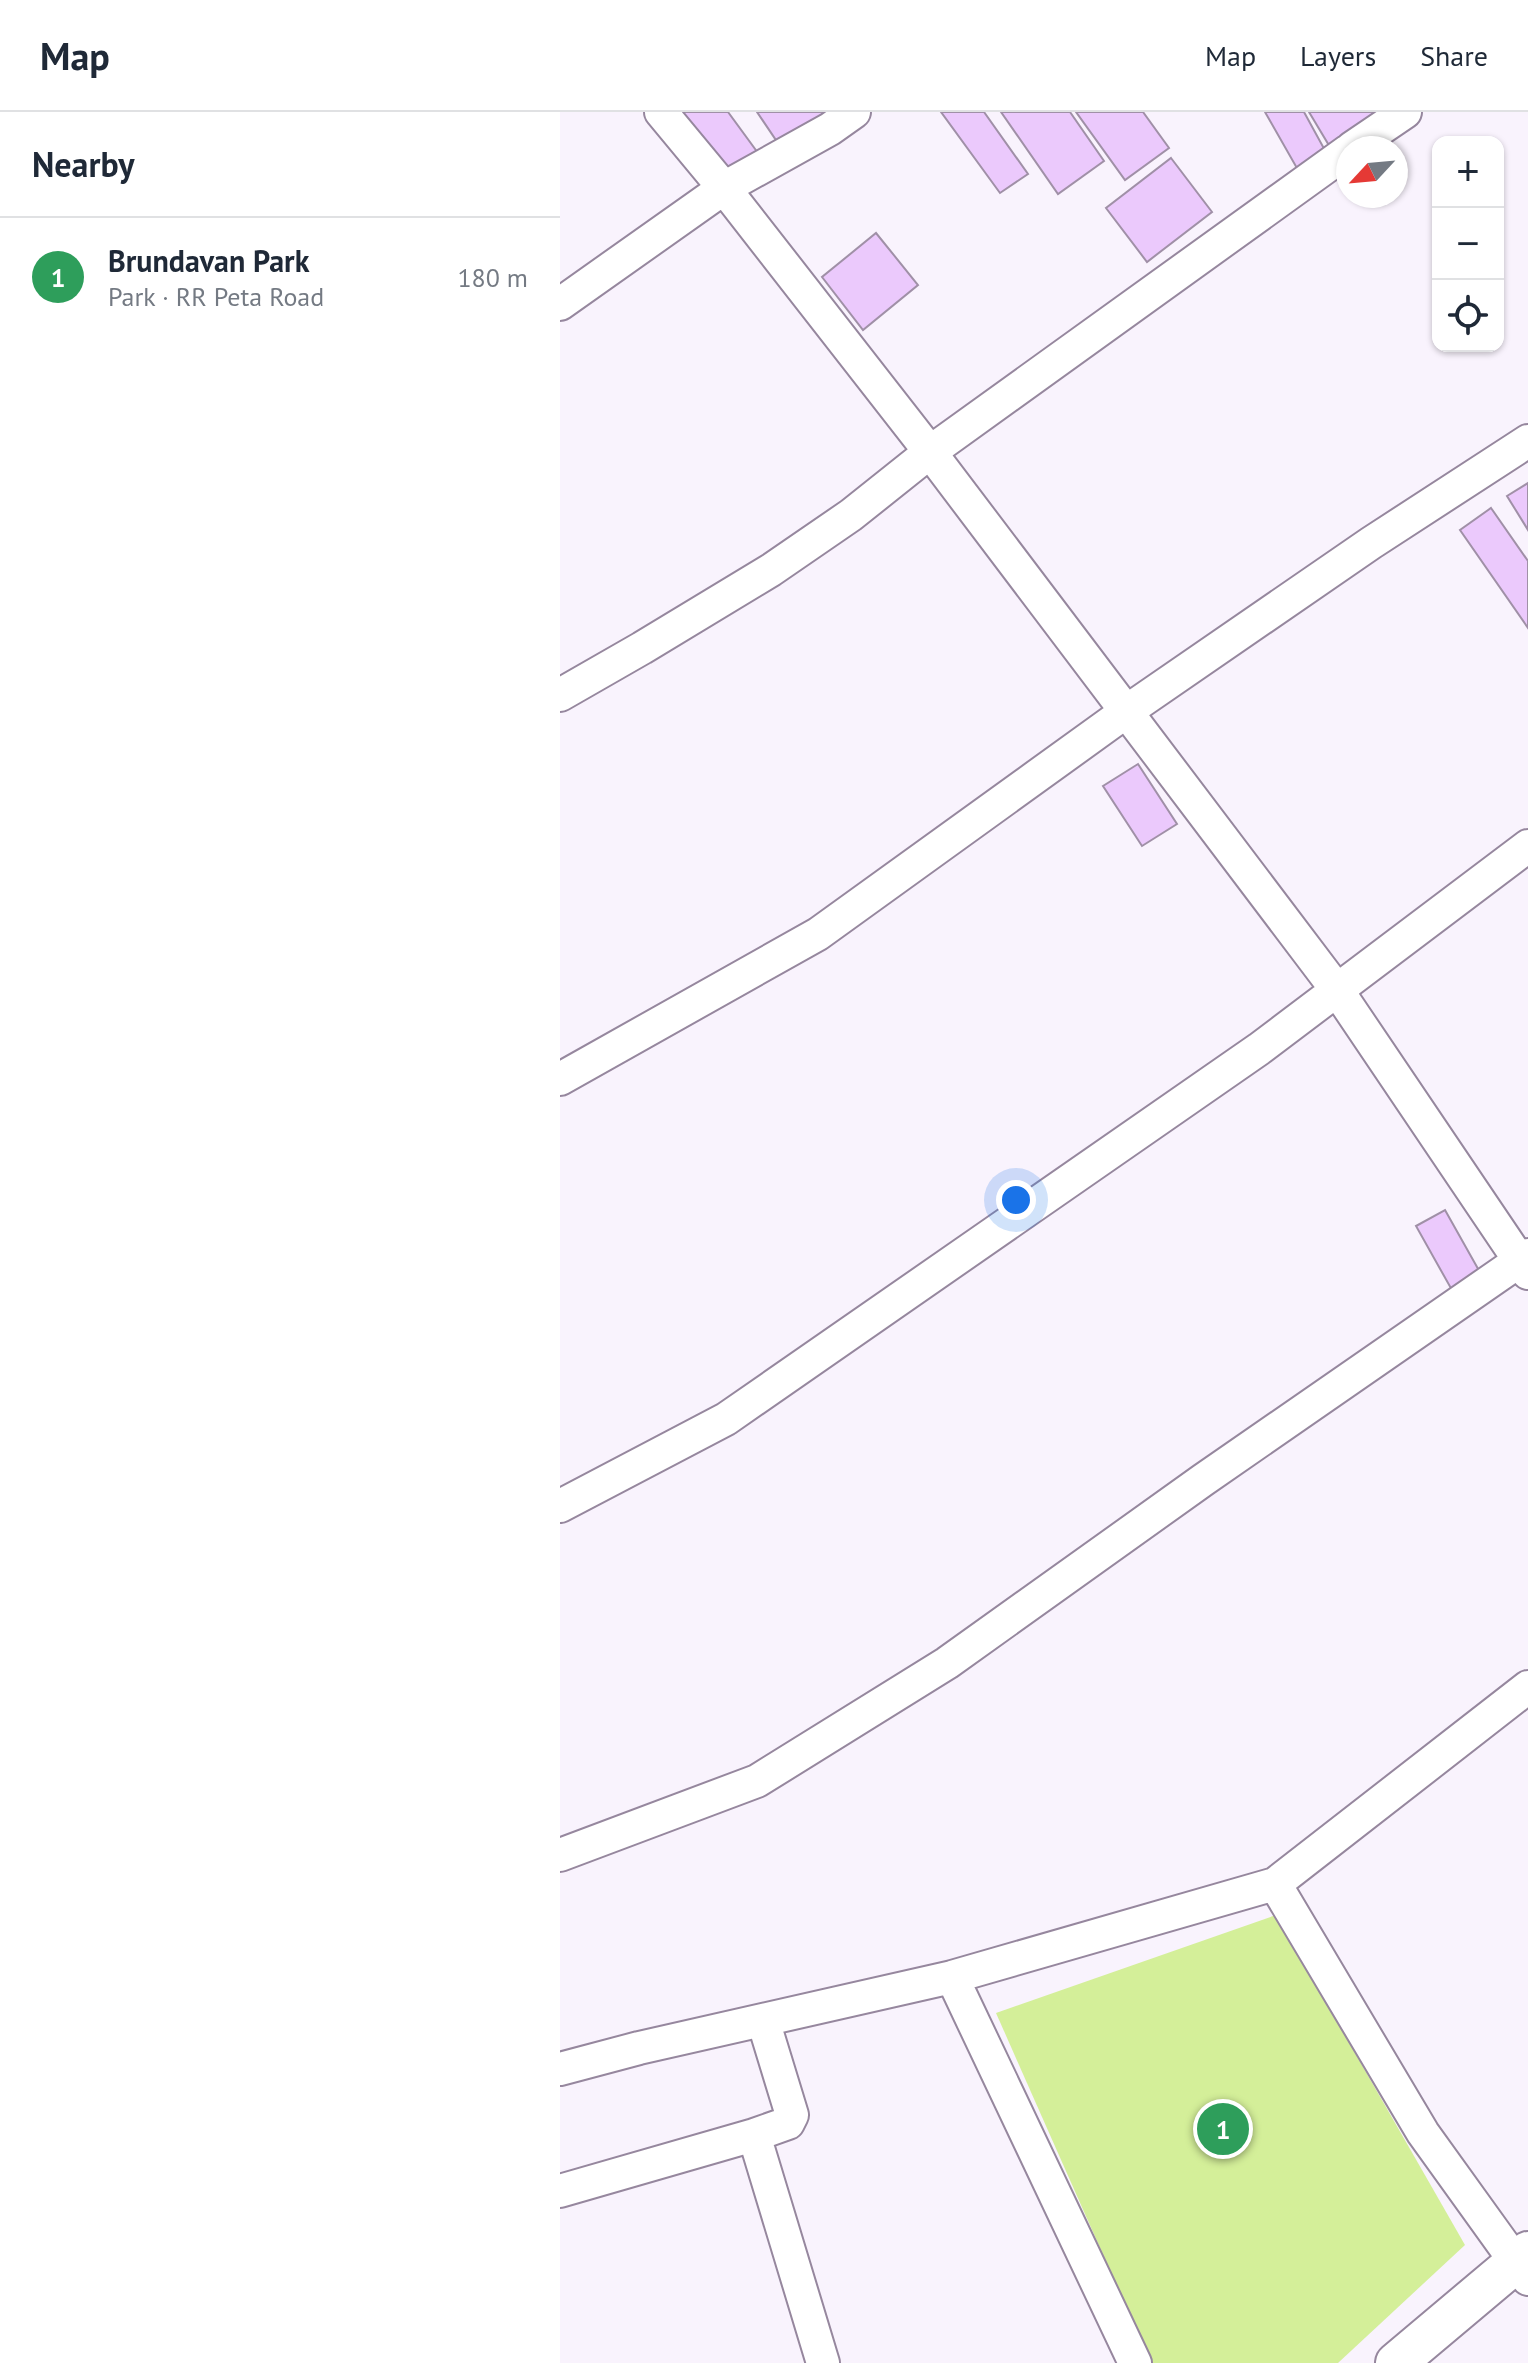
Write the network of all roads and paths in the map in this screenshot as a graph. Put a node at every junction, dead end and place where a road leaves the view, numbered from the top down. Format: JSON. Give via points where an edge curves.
{"nodes":[{"id":1,"x":661,"y":112,"type":"edge"},
{"id":2,"x":854,"y":112,"type":"edge"},
{"id":3,"x":1405,"y":112,"type":"edge"},
{"id":4,"x":1369,"y":136,"type":"edge"},
{"id":5,"x":1336,"y":159,"type":"edge"},
{"id":6,"x":724,"y":188,"type":"junction"},
{"id":7,"x":560,"y":304,"type":"edge"},
{"id":8,"x":1528,"y":441,"type":"edge"},
{"id":9,"x":930,"y":452,"type":"junction"},
{"id":10,"x":560,"y":695,"type":"edge"},
{"id":11,"x":1127,"y":711,"type":"junction"},
{"id":12,"x":1528,"y":846,"type":"edge"},
{"id":13,"x":1337,"y":990,"type":"junction"},
{"id":14,"x":560,"y":1079,"type":"edge"},
{"id":15,"x":1525,"y":1263,"type":"edge"},
{"id":16,"x":560,"y":1506,"type":"edge"},
{"id":17,"x":1528,"y":1687,"type":"edge"},
{"id":18,"x":560,"y":1855,"type":"edge"},
{"id":19,"x":1275,"y":1884,"type":"junction"},
{"id":20,"x":952,"y":1977,"type":"junction"},
{"id":21,"x":763,"y":2020,"type":"junction"},
{"id":22,"x":560,"y":2069,"type":"edge"},
{"id":23,"x":754,"y":2135,"type":"junction"},
{"id":24,"x":560,"y":2191,"type":"edge"},
{"id":25,"x":1524,"y":2264,"type":"edge"},
{"id":26,"x":823,"y":2363,"type":"edge"},
{"id":27,"x":1135,"y":2363,"type":"edge"},
{"id":28,"x":1396,"y":2363,"type":"edge"}],
"edges":[{"from":1,"to":6,"type":"street"},
{"from":2,"to":6,"type":"street"},
{"from":3,"to":4,"type":"street"},
{"from":5,"to":9,"type":"street"},
{"from":6,"to":7,"type":"street"},
{"from":6,"to":9,"type":"street"},
{"from":8,"to":11,"type":"street"},
{"from":9,"to":10,"type":"street","via":[[771,570]]},
{"from":9,"to":11,"type":"street"},
{"from":11,"to":13,"type":"street"},
{"from":11,"to":14,"type":"street","via":[[818,934]]},
{"from":12,"to":13,"type":"street"},
{"from":13,"to":15,"type":"street"},
{"from":13,"to":16,"type":"street","via":[[726,1419]]},
{"from":15,"to":18,"type":"street","via":[[1203,1480],[947,1663],[757,1781]]},
{"from":17,"to":19,"type":"street"},
{"from":19,"to":20,"type":"street"},
{"from":19,"to":25,"type":"street","via":[[1423,2133]]},
{"from":20,"to":21,"type":"street"},
{"from":20,"to":27,"type":"street"},
{"from":21,"to":22,"type":"street"},
{"from":21,"to":23,"type":"street","via":[[792,2115],[788,2123]]},
{"from":23,"to":24,"type":"street"},
{"from":23,"to":26,"type":"street"},
{"from":25,"to":28,"type":"street"}]}
